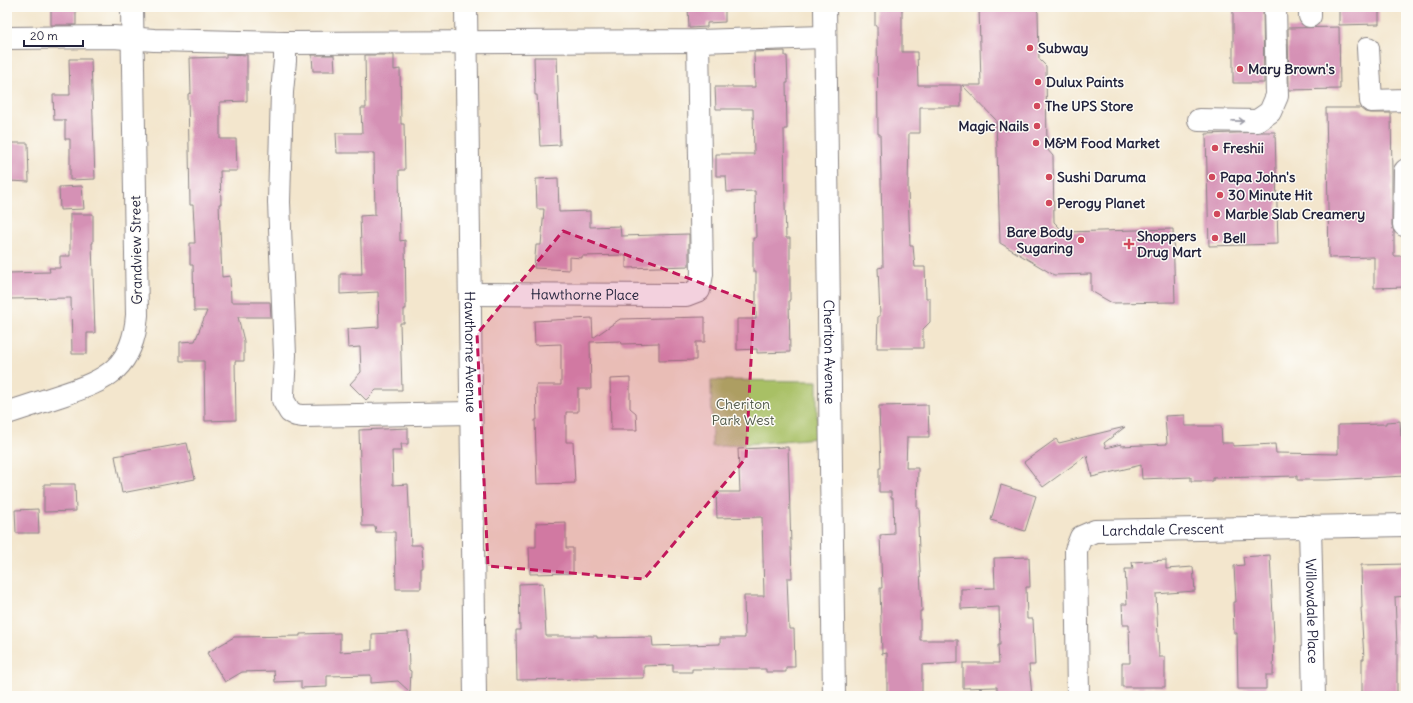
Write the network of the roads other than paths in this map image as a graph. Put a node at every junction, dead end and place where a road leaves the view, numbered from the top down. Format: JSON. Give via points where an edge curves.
{"nodes":[{"id":1,"x":132,"y":7,"type":"edge"},
{"id":2,"x":466,"y":7,"type":"edge"},
{"id":3,"x":825,"y":7,"type":"edge"},
{"id":4,"x":1275,"y":7,"type":"edge"},
{"id":5,"x":7,"y":38,"type":"edge"},
{"id":6,"x":133,"y":38,"type":"junction"},
{"id":7,"x":824,"y":38,"type":"junction"},
{"id":8,"x":698,"y":41,"type":"junction"},
{"id":9,"x":466,"y":42,"type":"junction"},
{"id":10,"x":285,"y":43,"type":"junction"},
{"id":11,"x":1368,"y":48,"type":"dead end"},
{"id":12,"x":1406,"y":100,"type":"edge"},
{"id":13,"x":1199,"y":120,"type":"dead end"},
{"id":14,"x":1406,"y":170,"type":"edge"},
{"id":15,"x":1404,"y":225,"type":"dead end"},
{"id":16,"x":470,"y":294,"type":"junction"},
{"id":17,"x":7,"y":413,"type":"edge"},
{"id":18,"x":471,"y":413,"type":"junction"},
{"id":19,"x":1406,"y":525,"type":"edge"},
{"id":20,"x":1310,"y":526,"type":"junction"},
{"id":21,"x":475,"y":696,"type":"edge"},
{"id":22,"x":834,"y":696,"type":"edge"},
{"id":23,"x":1078,"y":696,"type":"edge"},
{"id":24,"x":1314,"y":696,"type":"edge"}],
"edges":[{"from":1,"to":6,"type":"street","name":"Grandview Street"},
{"from":2,"to":9,"type":"street","name":"Hawthorne Avenue"},
{"from":3,"to":7,"type":"street","name":"Cheriton Avenue"},
{"from":13,"to":4,"type":"street","one_way":true,"via":[[1258,121],[1270,112],[1277,96]]},
{"from":5,"to":6,"type":"street"},
{"from":6,"to":10,"type":"street"},
{"from":6,"to":17,"type":"street","name":"Grandview Street","via":[[136,315],[133,340],[122,363],[101,380],[88,387]]},
{"from":7,"to":8,"type":"street"},
{"from":7,"to":22,"type":"street","name":"Cheriton Avenue"},
{"from":8,"to":9,"type":"street"},
{"from":8,"to":16,"type":"street","name":"Hawthorne Place","via":[[702,274],[699,290],[686,296]]},
{"from":9,"to":10,"type":"street"},
{"from":9,"to":16,"type":"street","name":"Hawthorne Avenue"},
{"from":10,"to":18,"type":"street","via":[[279,202],[285,355],[283,400],[286,406],[290,412],[302,416]]},
{"from":11,"to":12,"type":"street","via":[[1371,101]]},
{"from":14,"to":15,"type":"street"},
{"from":16,"to":18,"type":"street","name":"Hawthorne Avenue"},
{"from":18,"to":21,"type":"street","name":"Hawthorne Avenue"},
{"from":19,"to":20,"type":"street","name":"Larchdale Crescent"},
{"from":20,"to":23,"type":"street","name":"Larchdale Crescent","via":[[1095,531],[1081,537],[1076,550]]},
{"from":20,"to":24,"type":"street","name":"Willowdale Place"}]}
